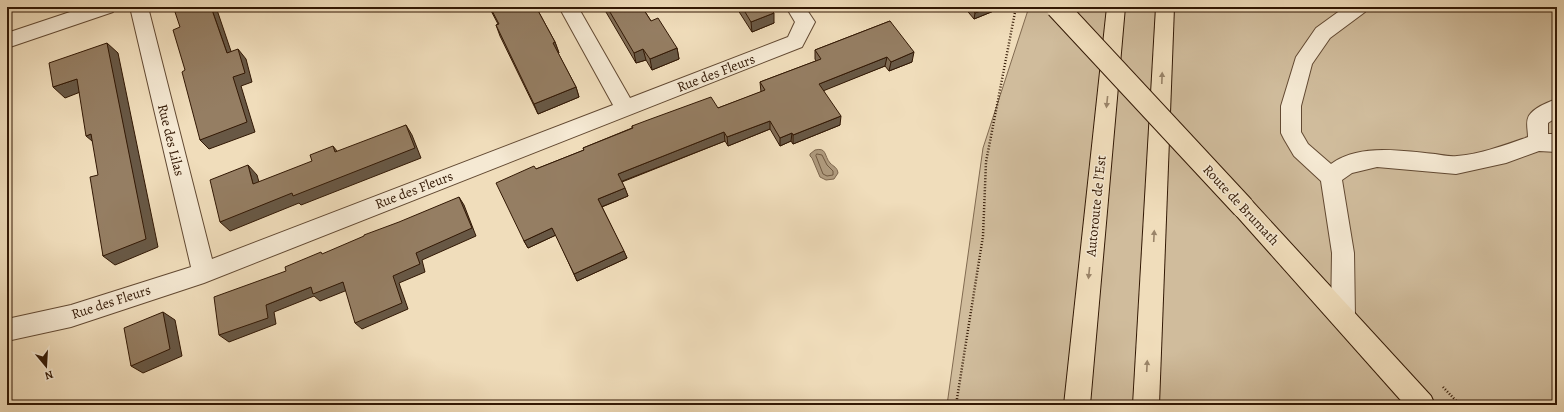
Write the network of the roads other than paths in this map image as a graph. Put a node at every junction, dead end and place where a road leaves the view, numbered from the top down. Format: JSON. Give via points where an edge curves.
{"nodes":[{"id":1,"x":106,"y":7,"type":"edge"},
{"id":2,"x":139,"y":7,"type":"edge"},
{"id":3,"x":568,"y":7,"type":"edge"},
{"id":4,"x":1058,"y":7,"type":"edge"},
{"id":5,"x":1116,"y":7,"type":"edge"},
{"id":6,"x":1165,"y":7,"type":"edge"},
{"id":7,"x":1358,"y":7,"type":"edge"},
{"id":8,"x":800,"y":14,"type":"edge"},
{"id":9,"x":7,"y":41,"type":"edge"},
{"id":10,"x":1557,"y":107,"type":"edge"},
{"id":11,"x":625,"y":108,"type":"junction"},
{"id":12,"x":1548,"y":142,"type":"edge"},
{"id":13,"x":1332,"y":177,"type":"junction"},
{"id":14,"x":204,"y":273,"type":"junction"},
{"id":15,"x":1343,"y":317,"type":"junction"},
{"id":16,"x":7,"y":330,"type":"edge"},
{"id":17,"x":1077,"y":405,"type":"edge"},
{"id":18,"x":1146,"y":405,"type":"edge"},
{"id":19,"x":1422,"y":405,"type":"edge"}],
"edges":[{"from":1,"to":9,"type":"street"},
{"from":2,"to":14,"type":"street","name":"Rue des Lilas"},
{"from":3,"to":11,"type":"street"},
{"from":4,"to":15,"type":"main road","name":"Route de Brumath","bridge":true},
{"from":5,"to":17,"type":"main road","name":"Autoroute de l’Est","one_way":true},
{"from":18,"to":6,"type":"main road","one_way":true},
{"from":7,"to":13,"type":"street","via":[[1323,33],[1303,62],[1291,106],[1291,133],[1300,150]]},
{"from":8,"to":11,"type":"street","name":"Rue des Fleurs","via":[[795,42]]},
{"from":10,"to":12,"type":"street","via":[[1538,119]]},
{"from":11,"to":14,"type":"street","name":"Rue des Fleurs"},
{"from":12,"to":13,"type":"street","via":[[1456,165],[1377,158],[1346,165]]},
{"from":13,"to":15,"type":"street","via":[[1343,253]]},
{"from":14,"to":16,"type":"street","name":"Rue des Fleurs","via":[[71,316]]},
{"from":15,"to":19,"type":"main road","name":"Route de Brumath"}]}
